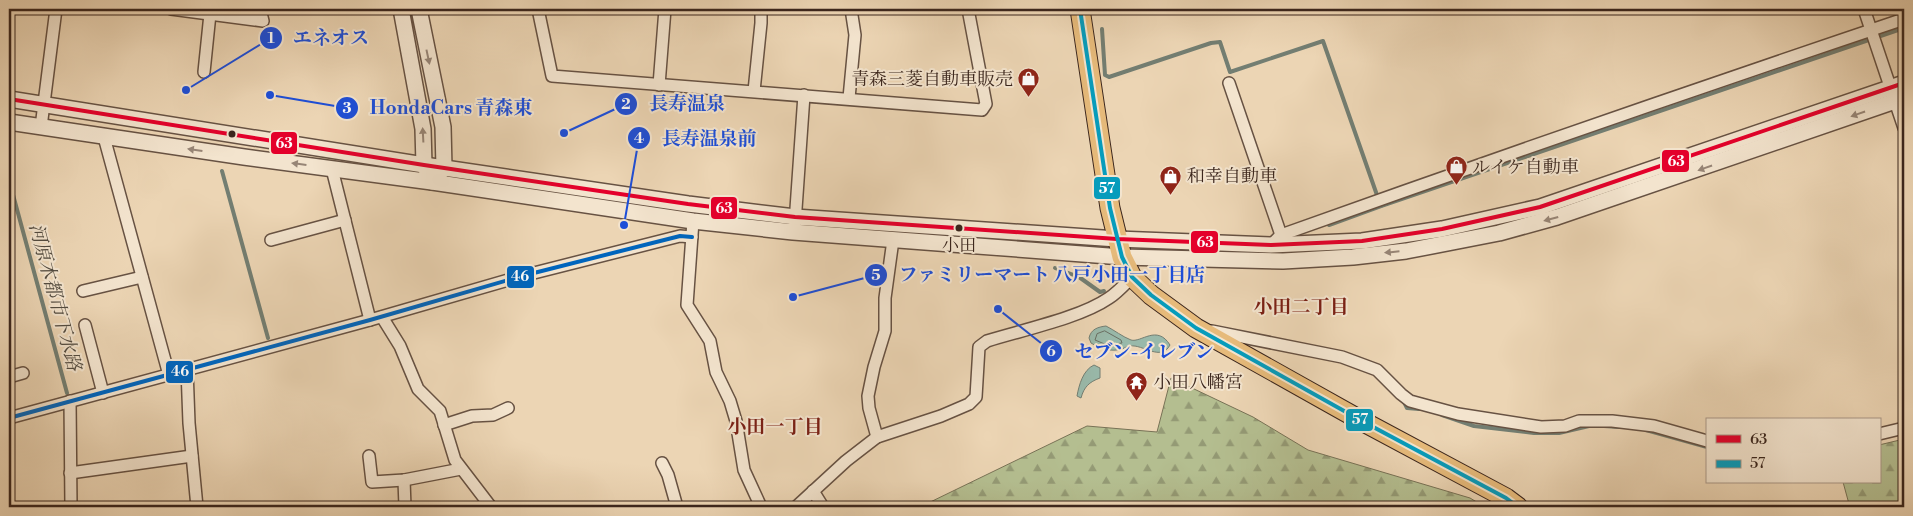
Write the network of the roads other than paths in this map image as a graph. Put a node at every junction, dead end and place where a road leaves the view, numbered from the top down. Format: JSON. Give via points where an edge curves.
{"nodes":[{"id":1,"x":56,"y":9,"type":"edge"},
{"id":2,"x":171,"y":9,"type":"edge"},
{"id":3,"x":260,"y":9,"type":"edge"},
{"id":4,"x":401,"y":9,"type":"edge"},
{"id":5,"x":419,"y":9,"type":"edge"},
{"id":6,"x":538,"y":9,"type":"edge"},
{"id":7,"x":665,"y":9,"type":"edge"},
{"id":8,"x":761,"y":9,"type":"edge"},
{"id":9,"x":851,"y":9,"type":"edge"},
{"id":10,"x":968,"y":9,"type":"edge"},
{"id":11,"x":1080,"y":9,"type":"edge"},
{"id":12,"x":1864,"y":9,"type":"edge"},
{"id":13,"x":210,"y":14,"type":"junction"},
{"id":14,"x":1904,"y":19,"type":"edge"},
{"id":15,"x":1872,"y":30,"type":"junction"},
{"id":16,"x":204,"y":72,"type":"dead end"},
{"id":17,"x":1229,"y":82,"type":"dead end"},
{"id":18,"x":659,"y":84,"type":"junction"},
{"id":19,"x":754,"y":91,"type":"junction"},
{"id":20,"x":1899,"y":93,"type":"edge"},
{"id":21,"x":804,"y":95,"type":"junction"},
{"id":22,"x":849,"y":98,"type":"junction"},
{"id":23,"x":9,"y":99,"type":"edge"},
{"id":24,"x":44,"y":105,"type":"junction"},
{"id":25,"x":9,"y":122,"type":"edge"},
{"id":26,"x":41,"y":127,"type":"junction"},
{"id":27,"x":1904,"y":128,"type":"edge"},
{"id":28,"x":104,"y":137,"type":"junction"},
{"id":29,"x":424,"y":165,"type":"junction"},
{"id":30,"x":444,"y":168,"type":"junction"},
{"id":31,"x":332,"y":169,"type":"junction"},
{"id":32,"x":432,"y":182,"type":"junction"},
{"id":33,"x":345,"y":220,"type":"junction"},
{"id":34,"x":692,"y":221,"type":"junction"},
{"id":35,"x":794,"y":225,"type":"junction"},
{"id":36,"x":692,"y":237,"type":"junction"},
{"id":37,"x":271,"y":240,"type":"dead end"},
{"id":38,"x":893,"y":240,"type":"junction"},
{"id":39,"x":1276,"y":240,"type":"junction"},
{"id":40,"x":1120,"y":248,"type":"junction"},
{"id":41,"x":142,"y":277,"type":"junction"},
{"id":42,"x":1132,"y":277,"type":"junction"},
{"id":43,"x":83,"y":292,"type":"dead end"},
{"id":44,"x":382,"y":316,"type":"junction"},
{"id":45,"x":370,"y":320,"type":"junction"},
{"id":46,"x":86,"y":325,"type":"dead end"},
{"id":47,"x":1196,"y":328,"type":"junction"},
{"id":48,"x":187,"y":369,"type":"junction"},
{"id":49,"x":23,"y":373,"type":"dead end"},
{"id":50,"x":168,"y":375,"type":"junction"},
{"id":51,"x":9,"y":377,"type":"edge"},
{"id":52,"x":103,"y":392,"type":"junction"},
{"id":53,"x":70,"y":401,"type":"junction"},
{"id":54,"x":508,"y":408,"type":"dead end"},
{"id":55,"x":9,"y":418,"type":"edge"},
{"id":56,"x":444,"y":425,"type":"junction"},
{"id":57,"x":1904,"y":428,"type":"edge"},
{"id":58,"x":1880,"y":434,"type":"edge"},
{"id":59,"x":877,"y":437,"type":"junction"},
{"id":60,"x":1706,"y":441,"type":"edge"},
{"id":61,"x":192,"y":456,"type":"junction"},
{"id":62,"x":369,"y":456,"type":"dead end"},
{"id":63,"x":662,"y":463,"type":"dead end"},
{"id":64,"x":461,"y":469,"type":"junction"},
{"id":65,"x":70,"y":473,"type":"junction"},
{"id":66,"x":404,"y":480,"type":"junction"},
{"id":67,"x":813,"y":491,"type":"junction"},
{"id":68,"x":71,"y":507,"type":"edge"},
{"id":69,"x":197,"y":507,"type":"edge"},
{"id":70,"x":405,"y":507,"type":"edge"},
{"id":71,"x":491,"y":507,"type":"edge"},
{"id":72,"x":677,"y":507,"type":"edge"},
{"id":73,"x":761,"y":507,"type":"edge"},
{"id":74,"x":796,"y":507,"type":"edge"},
{"id":75,"x":823,"y":507,"type":"edge"},
{"id":76,"x":1518,"y":507,"type":"edge"}],
"edges":[{"from":1,"to":24,"type":"street"},
{"from":2,"to":13,"type":"street"},
{"from":3,"to":13,"type":"street","via":[[262,22]]},
{"from":29,"to":4,"type":"street","one_way":true,"via":[[423,130]]},
{"from":5,"to":30,"type":"street","one_way":true,"via":[[443,127]]},
{"from":6,"to":18,"type":"street","via":[[552,76]]},
{"from":7,"to":18,"type":"street"},
{"from":8,"to":19,"type":"street"},
{"from":9,"to":22,"type":"street","via":[[855,35]]},
{"from":10,"to":22,"type":"street","via":[[986,104],[982,110]]},
{"from":11,"to":40,"type":"main road","via":[[1110,208]]},
{"from":12,"to":15,"type":"street"},
{"from":13,"to":16,"type":"street"},
{"from":14,"to":15,"type":"street"},
{"from":15,"to":20,"type":"street"},
{"from":15,"to":39,"type":"street","via":[[1674,97]]},
{"from":17,"to":39,"type":"street"},
{"from":18,"to":19,"type":"street"},
{"from":19,"to":21,"type":"street"},
{"from":20,"to":27,"type":"street"},
{"from":20,"to":39,"type":"street","via":[[1540,207],[1362,241]]},
{"from":20,"to":40,"type":"street","one_way":true,"via":[[1557,218],[1499,233],[1406,250],[1283,261]]},
{"from":21,"to":22,"type":"street"},
{"from":21,"to":35,"type":"street"},
{"from":23,"to":24,"type":"street"},
{"from":24,"to":26,"type":"street"},
{"from":24,"to":29,"type":"street"},
{"from":25,"to":26,"type":"street"},
{"from":26,"to":28,"type":"street"},
{"from":31,"to":28,"type":"street","one_way":true},
{"from":28,"to":41,"type":"street"},
{"from":29,"to":30,"type":"street"},
{"from":29,"to":32,"type":"street"},
{"from":30,"to":32,"type":"street"},
{"from":30,"to":35,"type":"street","via":[[688,204]]},
{"from":31,"to":32,"type":"street"},
{"from":31,"to":33,"type":"street"},
{"from":32,"to":34,"type":"street"},
{"from":33,"to":37,"type":"street"},
{"from":33,"to":45,"type":"street"},
{"from":34,"to":35,"type":"street"},
{"from":34,"to":36,"type":"street"},
{"from":35,"to":38,"type":"street"},
{"from":35,"to":40,"type":"street"},
{"from":36,"to":44,"type":"street","via":[[680,236],[522,276]]},
{"from":36,"to":73,"type":"street","via":[[687,305],[710,341],[716,372],[736,421],[744,470]]},
{"from":38,"to":40,"type":"street"},
{"from":38,"to":59,"type":"street","via":[[885,298],[885,331],[868,396]]},
{"from":39,"to":40,"type":"street"},
{"from":40,"to":42,"type":"main road"},
{"from":41,"to":43,"type":"street"},
{"from":41,"to":50,"type":"street"},
{"from":42,"to":47,"type":"main road","via":[[1150,295]]},
{"from":42,"to":59,"type":"street","via":[[1108,299],[1076,314],[987,341],[979,347],[978,388],[976,397],[969,404]]},
{"from":44,"to":45,"type":"street"},
{"from":44,"to":56,"type":"street","via":[[400,346],[418,389],[440,411]]},
{"from":45,"to":48,"type":"street"},
{"from":46,"to":52,"type":"street"},
{"from":47,"to":60,"type":"street","via":[[1351,360],[1377,370],[1410,401],[1458,414],[1540,427],[1612,420],[1654,426]]},
{"from":47,"to":76,"type":"main road"},
{"from":48,"to":50,"type":"street"},
{"from":48,"to":61,"type":"street"},
{"from":49,"to":51,"type":"street"},
{"from":50,"to":52,"type":"street"},
{"from":52,"to":53,"type":"street"},
{"from":53,"to":55,"type":"street"},
{"from":53,"to":65,"type":"street"},
{"from":54,"to":56,"type":"street","via":[[493,415],[472,416]]},
{"from":56,"to":64,"type":"street"},
{"from":57,"to":58,"type":"street"},
{"from":59,"to":67,"type":"street"},
{"from":61,"to":65,"type":"street"},
{"from":61,"to":69,"type":"street"},
{"from":62,"to":66,"type":"street","via":[[372,482]]},
{"from":63,"to":72,"type":"street"},
{"from":64,"to":66,"type":"street"},
{"from":64,"to":71,"type":"street"},
{"from":65,"to":68,"type":"street"},
{"from":66,"to":70,"type":"street"},
{"from":67,"to":74,"type":"street"},
{"from":67,"to":75,"type":"street"}]}
